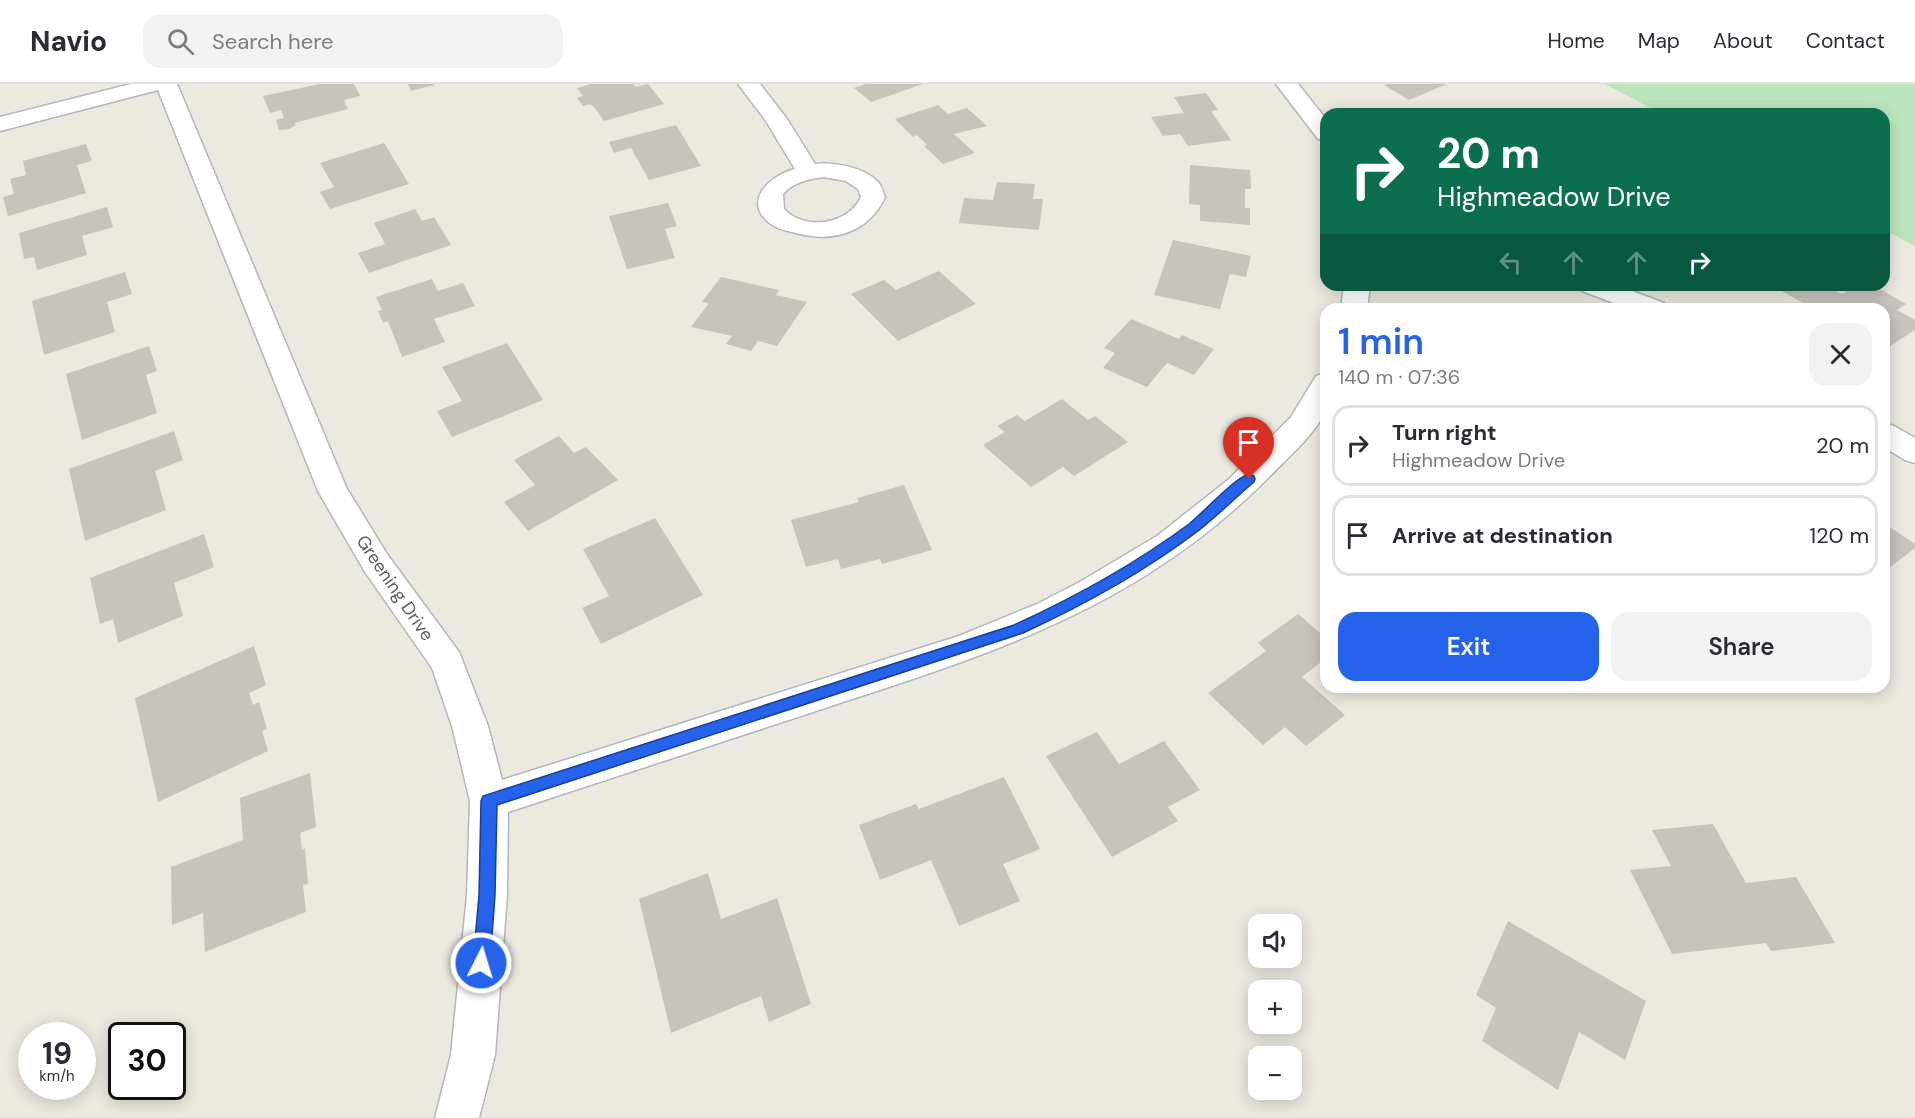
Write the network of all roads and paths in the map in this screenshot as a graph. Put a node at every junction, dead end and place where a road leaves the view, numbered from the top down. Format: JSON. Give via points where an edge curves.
{"nodes":[{"id":1,"x":156,"y":84,"type":"edge"},
{"id":2,"x":166,"y":84,"type":"edge"},
{"id":3,"x":749,"y":84,"type":"edge"},
{"id":4,"x":1287,"y":84,"type":"edge"},
{"id":5,"x":0,"y":124,"type":"edge"},
{"id":6,"x":1320,"y":126,"type":"edge"},
{"id":7,"x":808,"y":172,"type":"dead end"},
{"id":8,"x":1607,"y":291,"type":"edge"},
{"id":9,"x":1639,"y":303,"type":"edge"},
{"id":10,"x":1320,"y":393,"type":"edge"},
{"id":11,"x":1890,"y":437,"type":"edge"},
{"id":12,"x":1915,"y":452,"type":"edge"},
{"id":13,"x":489,"y":801,"type":"junction"},
{"id":14,"x":457,"y":1118,"type":"edge"}],
"edges":[{"from":1,"to":5,"type":"street"},
{"from":2,"to":13,"type":"street","name":"Greening Drive","via":[[333,491],[376,563],[447,662],[470,726]]},
{"from":3,"to":7,"type":"street"},
{"from":4,"to":6,"type":"street"},
{"from":8,"to":9,"type":"street"},
{"from":10,"to":13,"type":"street","via":[[1304,420],[1241,486],[1193,527],[1069,606],[965,648]]},
{"from":11,"to":12,"type":"street"},
{"from":13,"to":14,"type":"street","name":"Greening Drive","via":[[487,895],[473,1055]]}]}
